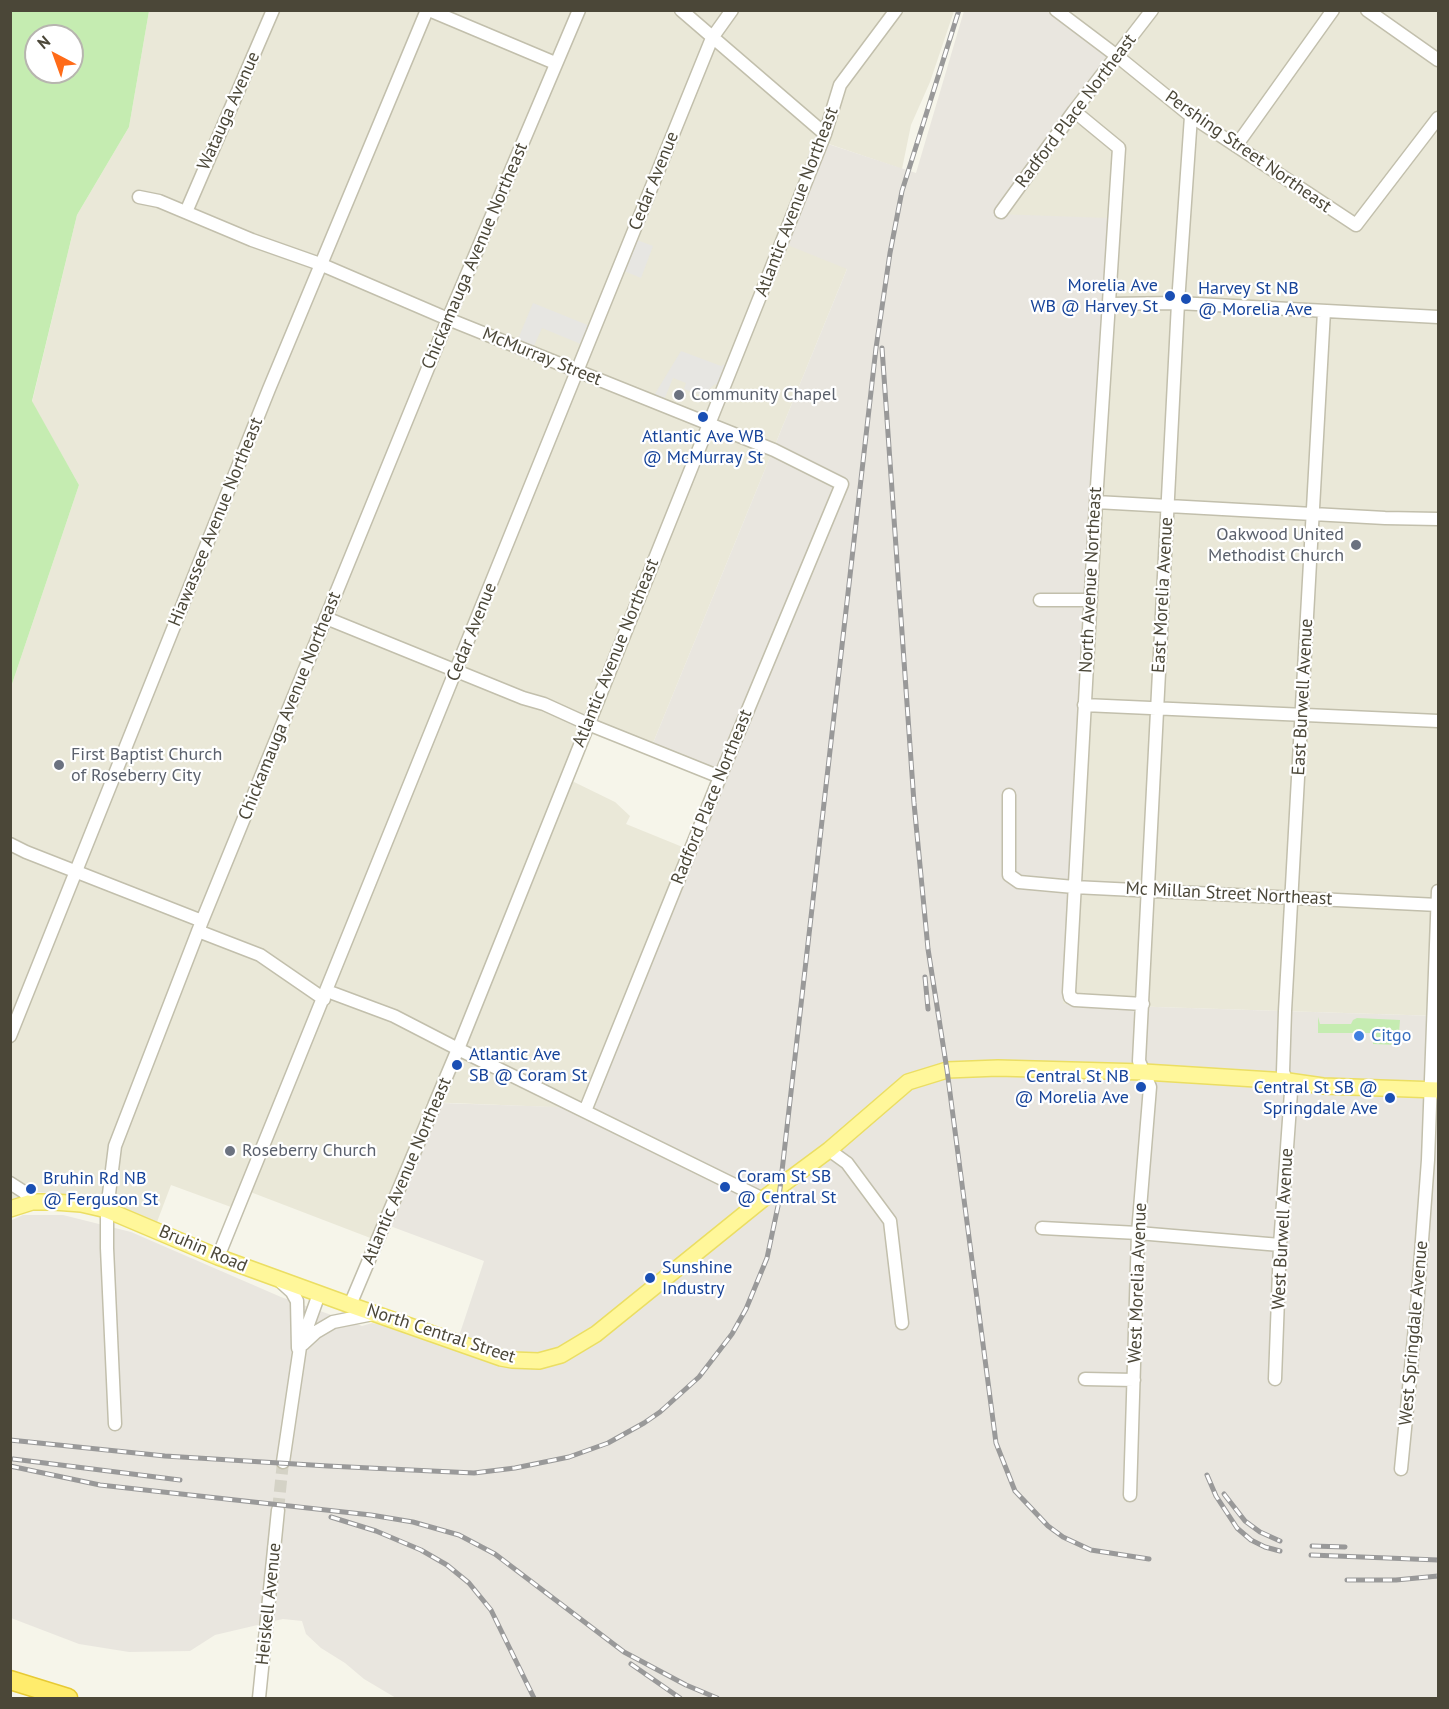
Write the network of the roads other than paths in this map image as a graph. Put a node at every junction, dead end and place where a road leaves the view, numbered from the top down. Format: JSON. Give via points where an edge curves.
{"nodes":[{"id":1,"x":273,"y":10,"type":"edge"},
{"id":2,"x":428,"y":10,"type":"edge"},
{"id":3,"x":579,"y":10,"type":"edge"},
{"id":4,"x":681,"y":10,"type":"edge"},
{"id":5,"x":732,"y":10,"type":"edge"},
{"id":6,"x":896,"y":10,"type":"edge"},
{"id":7,"x":1056,"y":10,"type":"edge"},
{"id":8,"x":1152,"y":10,"type":"edge"},
{"id":9,"x":1334,"y":10,"type":"edge"},
{"id":10,"x":1367,"y":10,"type":"edge"},
{"id":11,"x":712,"y":38,"type":"junction"},
{"id":12,"x":1117,"y":56,"type":"junction"},
{"id":13,"x":1438,"y":60,"type":"edge"},
{"id":14,"x":555,"y":63,"type":"junction"},
{"id":15,"x":1074,"y":111,"type":"junction"},
{"id":16,"x":1191,"y":117,"type":"junction"},
{"id":17,"x":1438,"y":118,"type":"edge"},
{"id":18,"x":825,"y":134,"type":"junction"},
{"id":19,"x":1236,"y":146,"type":"junction"},
{"id":20,"x":139,"y":197,"type":"dead end"},
{"id":21,"x":186,"y":212,"type":"junction"},
{"id":22,"x":1001,"y":212,"type":"dead end"},
{"id":23,"x":320,"y":264,"type":"junction"},
{"id":24,"x":1178,"y":303,"type":"junction"},
{"id":25,"x":1108,"y":304,"type":"junction"},
{"id":26,"x":1324,"y":311,"type":"junction"},
{"id":27,"x":1438,"y":317,"type":"edge"},
{"id":28,"x":448,"y":319,"type":"junction"},
{"id":29,"x":578,"y":371,"type":"junction"},
{"id":30,"x":709,"y":424,"type":"junction"},
{"id":31,"x":842,"y":484,"type":"joint"},
{"id":32,"x":1096,"y":502,"type":"junction"},
{"id":33,"x":1167,"y":506,"type":"junction"},
{"id":34,"x":1312,"y":514,"type":"junction"},
{"id":35,"x":1438,"y":519,"type":"edge"},
{"id":36,"x":1040,"y":600,"type":"dead end"},
{"id":37,"x":1090,"y":600,"type":"junction"},
{"id":38,"x":326,"y":618,"type":"junction"},
{"id":39,"x":456,"y":670,"type":"junction"},
{"id":40,"x":1084,"y":705,"type":"junction"},
{"id":41,"x":1157,"y":707,"type":"junction"},
{"id":42,"x":1302,"y":715,"type":"junction"},
{"id":43,"x":1438,"y":721,"type":"edge"},
{"id":44,"x":588,"y":724,"type":"junction"},
{"id":45,"x":720,"y":777,"type":"junction"},
{"id":46,"x":1009,"y":795,"type":"dead end"},
{"id":47,"x":10,"y":844,"type":"edge"},
{"id":48,"x":76,"y":871,"type":"junction"},
{"id":49,"x":1074,"y":887,"type":"junction"},
{"id":50,"x":1148,"y":889,"type":"junction"},
{"id":51,"x":1438,"y":891,"type":"edge"},
{"id":52,"x":1291,"y":898,"type":"junction"},
{"id":53,"x":1438,"y":904,"type":"edge"},
{"id":54,"x":200,"y":926,"type":"junction"},
{"id":55,"x":325,"y":995,"type":"junction"},
{"id":56,"x":1143,"y":1004,"type":"junction"},
{"id":57,"x":10,"y":1036,"type":"edge"},
{"id":58,"x":458,"y":1050,"type":"junction"},
{"id":59,"x":1144,"y":1072,"type":"junction"},
{"id":60,"x":1288,"y":1081,"type":"junction"},
{"id":61,"x":1434,"y":1090,"type":"edge"},
{"id":62,"x":585,"y":1111,"type":"junction"},
{"id":63,"x":829,"y":1150,"type":"junction"},
{"id":64,"x":10,"y":1183,"type":"edge"},
{"id":65,"x":763,"y":1199,"type":"junction"},
{"id":66,"x":32,"y":1202,"type":"junction"},
{"id":67,"x":13,"y":1208,"type":"edge"},
{"id":68,"x":107,"y":1210,"type":"junction"},
{"id":69,"x":1042,"y":1228,"type":"dead end"},
{"id":70,"x":1138,"y":1233,"type":"junction"},
{"id":71,"x":1280,"y":1245,"type":"junction"},
{"id":72,"x":218,"y":1257,"type":"junction"},
{"id":73,"x":278,"y":1279,"type":"junction"},
{"id":74,"x":319,"y":1294,"type":"junction"},
{"id":75,"x":350,"y":1305,"type":"junction"},
{"id":76,"x":376,"y":1314,"type":"junction"},
{"id":77,"x":902,"y":1323,"type":"dead end"},
{"id":78,"x":300,"y":1351,"type":"junction"},
{"id":79,"x":1085,"y":1379,"type":"dead end"},
{"id":80,"x":1275,"y":1379,"type":"dead end"},
{"id":81,"x":1134,"y":1380,"type":"junction"},
{"id":82,"x":115,"y":1424,"type":"dead end"},
{"id":83,"x":283,"y":1462,"type":"tunnel mouth"},
{"id":84,"x":1401,"y":1469,"type":"dead end"},
{"id":85,"x":1130,"y":1495,"type":"dead end"},
{"id":86,"x":278,"y":1510,"type":"tunnel mouth"},
{"id":87,"x":10,"y":1680,"type":"edge"},
{"id":88,"x":10,"y":1684,"type":"edge"},
{"id":89,"x":35,"y":1698,"type":"edge"},
{"id":90,"x":68,"y":1698,"type":"edge"},
{"id":91,"x":260,"y":1698,"type":"edge"}],
"edges":[{"from":1,"to":21,"type":"street","name":"Watauga Avenue"},
{"from":2,"to":14,"type":"street"},
{"from":2,"to":23,"type":"street","name":"Hiawassee Avenue Northeast"},
{"from":3,"to":14,"type":"street","name":"Chickamauga Avenue Northeast"},
{"from":4,"to":11,"type":"street"},
{"from":5,"to":11,"type":"street","name":"Cedar Avenue"},
{"from":6,"to":18,"type":"street","name":"Atlantic Avenue Northeast","via":[[840,86]]},
{"from":7,"to":12,"type":"street","name":"Pershing Street Northeast"},
{"from":8,"to":12,"type":"street","name":"Radford Place Northeast"},
{"from":9,"to":19,"type":"street"},
{"from":10,"to":13,"type":"street"},
{"from":11,"to":18,"type":"street"},
{"from":11,"to":29,"type":"street","name":"Cedar Avenue"},
{"from":12,"to":15,"type":"street","name":"Radford Place Northeast"},
{"from":12,"to":16,"type":"street","name":"Pershing Street Northeast"},
{"from":14,"to":28,"type":"street","name":"Chickamauga Avenue Northeast"},
{"from":15,"to":22,"type":"street","name":"Radford Place Northeast"},
{"from":15,"to":25,"type":"street","name":"North Avenue Northeast","via":[[1119,148]]},
{"from":16,"to":19,"type":"street","name":"Pershing Street Northeast"},
{"from":16,"to":24,"type":"street","name":"East Morelia Avenue"},
{"from":17,"to":19,"type":"street","name":"Pershing Street Northeast","via":[[1356,225]]},
{"from":18,"to":30,"type":"street","name":"Atlantic Avenue Northeast"},
{"from":20,"to":21,"type":"street","name":"McMurray Street"},
{"from":21,"to":23,"type":"street","name":"McMurray Street"},
{"from":23,"to":28,"type":"street","name":"McMurray Street"},
{"from":23,"to":48,"type":"street","name":"Hiawassee Avenue Northeast"},
{"from":24,"to":25,"type":"street"},
{"from":24,"to":26,"type":"street"},
{"from":24,"to":33,"type":"street","name":"East Morelia Avenue"},
{"from":25,"to":32,"type":"street","name":"North Avenue Northeast"},
{"from":26,"to":27,"type":"street"},
{"from":26,"to":34,"type":"street","name":"East Burwell Avenue"},
{"from":28,"to":29,"type":"street","name":"McMurray Street"},
{"from":28,"to":38,"type":"street","name":"Chickamauga Avenue Northeast"},
{"from":29,"to":30,"type":"street","name":"McMurray Street"},
{"from":29,"to":39,"type":"street","name":"Cedar Avenue"},
{"from":30,"to":31,"type":"street","name":"McMurray Street","via":[[774,450]]},
{"from":30,"to":44,"type":"street","name":"Atlantic Avenue Northeast"},
{"from":31,"to":45,"type":"street","name":"Radford Place Northeast"},
{"from":32,"to":33,"type":"street"},
{"from":32,"to":37,"type":"street","name":"North Avenue Northeast"},
{"from":33,"to":34,"type":"street"},
{"from":33,"to":41,"type":"street","name":"East Morelia Avenue"},
{"from":34,"to":35,"type":"street"},
{"from":34,"to":42,"type":"street","name":"East Burwell Avenue"},
{"from":36,"to":37,"type":"street"},
{"from":37,"to":40,"type":"street","name":"North Avenue Northeast"},
{"from":38,"to":39,"type":"street"},
{"from":38,"to":54,"type":"street","name":"Chickamauga Avenue Northeast"},
{"from":39,"to":44,"type":"street"},
{"from":39,"to":55,"type":"street","name":"Cedar Avenue"},
{"from":40,"to":41,"type":"street"},
{"from":40,"to":49,"type":"street","name":"North Avenue Northeast"},
{"from":41,"to":42,"type":"street"},
{"from":41,"to":50,"type":"street","name":"East Morelia Avenue"},
{"from":42,"to":43,"type":"street"},
{"from":42,"to":52,"type":"street","name":"East Burwell Avenue"},
{"from":44,"to":45,"type":"street"},
{"from":44,"to":58,"type":"street","name":"Atlantic Avenue Northeast"},
{"from":45,"to":62,"type":"street","name":"Radford Place Northeast"},
{"from":46,"to":49,"type":"street","name":"Mc Millan Street Northeast","via":[[1009,875],[1019,882]]},
{"from":47,"to":48,"type":"street"},
{"from":48,"to":54,"type":"street"},
{"from":48,"to":57,"type":"street","name":"Hiawassee Avenue Northeast"},
{"from":49,"to":50,"type":"street","name":"Mc Millan Street Northeast"},
{"from":49,"to":56,"type":"street","name":"North Avenue Northeast","via":[[1070,998]]},
{"from":50,"to":52,"type":"street","name":"Mc Millan Street Northeast"},
{"from":50,"to":56,"type":"street","name":"East Morelia Avenue"},
{"from":51,"to":53,"type":"street","name":"West Springdale Avenue"},
{"from":52,"to":53,"type":"street","name":"Mc Millan Street Northeast"},
{"from":52,"to":60,"type":"street","name":"East Burwell Avenue","via":[[1283,1072]]},
{"from":53,"to":61,"type":"street","name":"West Springdale Avenue"},
{"from":54,"to":55,"type":"street","via":[[260,955]]},
{"from":54,"to":68,"type":"street","name":"Chickamauga Avenue Northeast","via":[[115,1146]]},
{"from":55,"to":58,"type":"street","via":[[394,1016]]},
{"from":55,"to":72,"type":"street","name":"Cedar Avenue"},
{"from":56,"to":59,"type":"street","name":"East Morelia Avenue","via":[[1139,1061]]},
{"from":58,"to":62,"type":"street"},
{"from":58,"to":75,"type":"street","name":"Atlantic Avenue Northeast"},
{"from":59,"to":60,"type":"main road","name":"North Central Street"},
{"from":59,"to":63,"type":"main road","name":"North Central Street","via":[[947,1070],[908,1082]]},
{"from":59,"to":70,"type":"street","name":"West Morelia Avenue","via":[[1150,1087]]},
{"from":60,"to":61,"type":"main road","name":"North Central Street"},
{"from":60,"to":71,"type":"street","name":"West Burwell Avenue","via":[[1291,1092]]},
{"from":61,"to":84,"type":"street","name":"West Springdale Avenue"},
{"from":62,"to":65,"type":"street"},
{"from":63,"to":65,"type":"main road","name":"North Central Street"},
{"from":63,"to":77,"type":"street","via":[[847,1163],[890,1221]]},
{"from":64,"to":66,"type":"street"},
{"from":65,"to":76,"type":"main road","name":"North Central Street","via":[[596,1334],[549,1359],[512,1360]]},
{"from":66,"to":67,"type":"main road","name":"Bruhin Road"},
{"from":66,"to":68,"type":"main road","name":"Bruhin Road","via":[[68,1202]]},
{"from":68,"to":72,"type":"main road","name":"Bruhin Road"},
{"from":68,"to":82,"type":"street","name":"Chickamauga Avenue Northeast"},
{"from":69,"to":70,"type":"street"},
{"from":70,"to":71,"type":"street"},
{"from":70,"to":81,"type":"street","name":"West Morelia Avenue"},
{"from":71,"to":80,"type":"street","name":"West Burwell Avenue"},
{"from":72,"to":73,"type":"main road","name":"Bruhin Road"},
{"from":73,"to":74,"type":"main road","name":"Bruhin Road"},
{"from":73,"to":78,"type":"street","via":[[297,1301],[296,1339]]},
{"from":74,"to":75,"type":"main road","name":"North Central Street"},
{"from":74,"to":78,"type":"street"},
{"from":75,"to":76,"type":"main road","name":"North Central Street"},
{"from":76,"to":78,"type":"street","via":[[333,1322],[315,1332]]},
{"from":78,"to":83,"type":"street"},
{"from":79,"to":81,"type":"street"},
{"from":81,"to":85,"type":"street","name":"West Morelia Avenue"},
{"from":86,"to":91,"type":"street","name":"Heiskell Avenue"},
{"from":87,"to":90,"type":"highway"},
{"from":88,"to":89,"type":"highway"}]}
